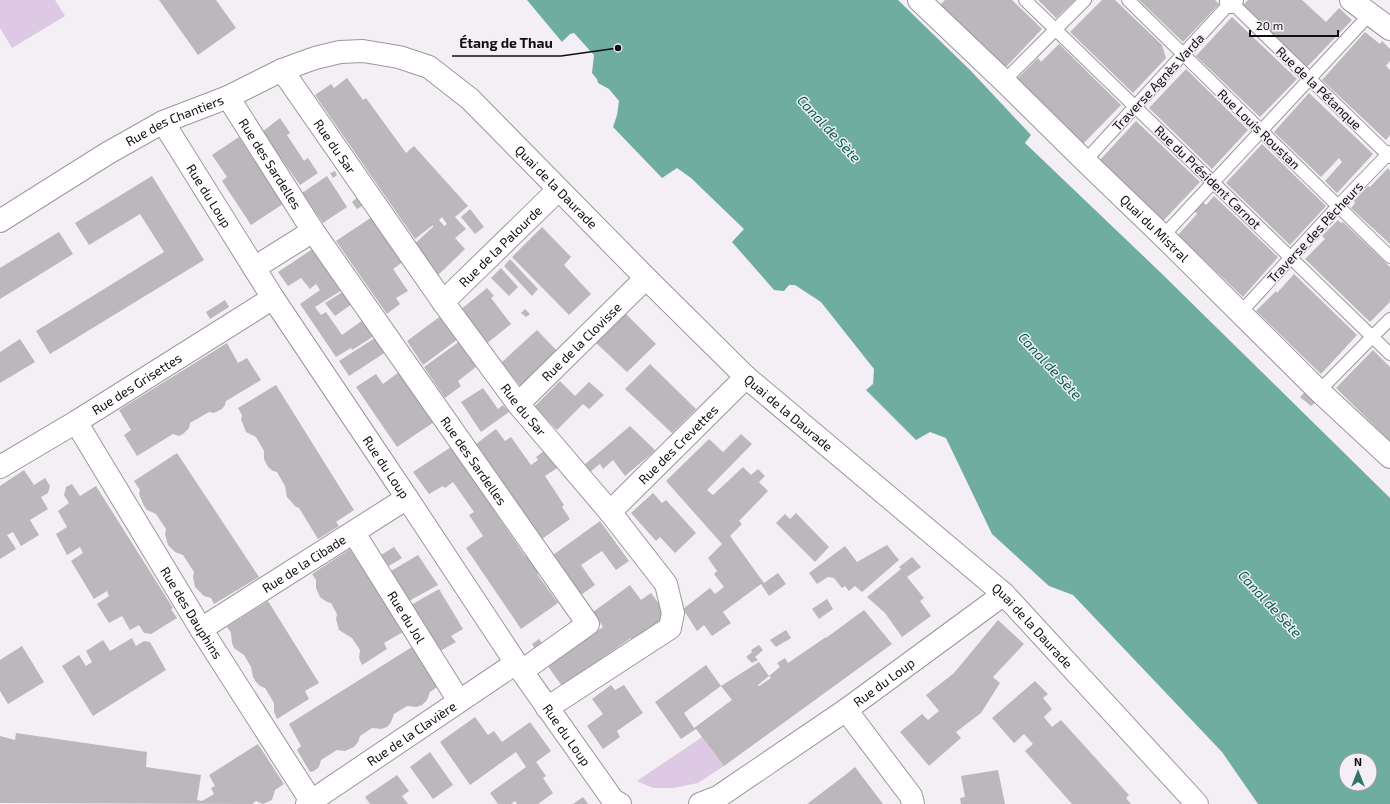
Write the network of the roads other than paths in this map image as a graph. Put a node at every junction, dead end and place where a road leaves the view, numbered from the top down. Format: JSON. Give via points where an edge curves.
{"nodes":[{"id":1,"x":1025,"y":0,"type":"edge"},
{"id":2,"x":1085,"y":0,"type":"edge"},
{"id":3,"x":1128,"y":0,"type":"edge"},
{"id":4,"x":1351,"y":0,"type":"edge"},
{"id":5,"x":1231,"y":1,"type":"edge"},
{"id":6,"x":927,"y":3,"type":"edge"},
{"id":7,"x":1370,"y":14,"type":"junction"},
{"id":8,"x":1390,"y":29,"type":"edge"},
{"id":9,"x":1055,"y":30,"type":"junction"},
{"id":10,"x":363,"y":51,"type":"joint"},
{"id":11,"x":1182,"y":54,"type":"junction"},
{"id":12,"x":282,"y":70,"type":"junction"},
{"id":13,"x":1310,"y":79,"type":"junction"},
{"id":14,"x":1004,"y":81,"type":"junction"},
{"id":15,"x":228,"y":97,"type":"junction"},
{"id":16,"x":1134,"y":107,"type":"junction"},
{"id":17,"x":163,"y":122,"type":"junction"},
{"id":18,"x":1260,"y":131,"type":"junction"},
{"id":19,"x":1389,"y":154,"type":"edge"},
{"id":20,"x":1085,"y":161,"type":"junction"},
{"id":21,"x":1213,"y":182,"type":"junction"},
{"id":22,"x":558,"y":190,"type":"junction"},
{"id":23,"x":1338,"y":206,"type":"junction"},
{"id":24,"x":0,"y":221,"type":"edge"},
{"id":25,"x":313,"y":230,"type":"junction"},
{"id":26,"x":1163,"y":236,"type":"junction"},
{"id":27,"x":1390,"y":257,"type":"edge"},
{"id":28,"x":1291,"y":258,"type":"junction"},
{"id":29,"x":254,"y":268,"type":"junction"},
{"id":30,"x":646,"y":278,"type":"junction"},
{"id":31,"x":273,"y":298,"type":"junction"},
{"id":32,"x":443,"y":302,"type":"junction"},
{"id":33,"x":1240,"y":313,"type":"junction"},
{"id":34,"x":1390,"y":319,"type":"edge"},
{"id":35,"x":1372,"y":337,"type":"junction"},
{"id":36,"x":1390,"y":354,"type":"edge"},
{"id":37,"x":746,"y":377,"type":"junction"},
{"id":38,"x":1319,"y":391,"type":"junction"},
{"id":39,"x":518,"y":404,"type":"junction"},
{"id":40,"x":76,"y":422,"type":"junction"},
{"id":41,"x":1390,"y":457,"type":"edge"},
{"id":42,"x":0,"y":467,"type":"edge"},
{"id":43,"x":407,"y":498,"type":"junction"},
{"id":44,"x":610,"y":512,"type":"junction"},
{"id":45,"x":354,"y":533,"type":"junction"},
{"id":46,"x":1004,"y":594,"type":"junction"},
{"id":47,"x":201,"y":629,"type":"junction"},
{"id":48,"x":519,"y":667,"type":"junction"},
{"id":49,"x":459,"y":701,"type":"junction"},
{"id":50,"x":547,"y":708,"type":"junction"},
{"id":51,"x":846,"y":710,"type":"junction"},
{"id":52,"x":309,"y":803,"type":"edge"},
{"id":53,"x":620,"y":804,"type":"edge"},
{"id":54,"x":700,"y":804,"type":"edge"},
{"id":55,"x":913,"y":804,"type":"edge"},
{"id":56,"x":1197,"y":804,"type":"edge"}],
"edges":[{"from":1,"to":9,"type":"lane","name":"Rue du Président Carnot"},
{"from":2,"to":9,"type":"lane"},
{"from":3,"to":11,"type":"lane","name":"Rue Louis Roustan"},
{"from":4,"to":7,"type":"street"},
{"from":5,"to":11,"type":"lane","name":"Traverse Agnès Varda"},
{"from":5,"to":13,"type":"lane","name":"Rue de la Pétanque"},
{"from":6,"to":14,"type":"street","name":"Quai du Mistral"},
{"from":7,"to":8,"type":"street"},
{"from":7,"to":13,"type":"lane"},
{"from":9,"to":14,"type":"lane"},
{"from":9,"to":16,"type":"lane","name":"Rue du Président Carnot"},
{"from":10,"to":12,"type":"street","name":"Rue des Chantiers","via":[[321,56]]},
{"from":10,"to":22,"type":"street","name":"Quai de la Daurade","via":[[400,57],[429,67],[470,99]]},
{"from":11,"to":16,"type":"lane","name":"Traverse Agnès Varda"},
{"from":11,"to":18,"type":"lane","name":"Rue Louis Roustan"},
{"from":12,"to":15,"type":"street","name":"Rue des Chantiers"},
{"from":12,"to":32,"type":"street","name":"Rue du Sar"},
{"from":13,"to":18,"type":"lane"},
{"from":13,"to":19,"type":"lane","name":"Rue de la Pétanque"},
{"from":14,"to":20,"type":"street","name":"Quai du Mistral"},
{"from":15,"to":17,"type":"street","name":"Rue des Chantiers"},
{"from":15,"to":25,"type":"street","name":"Rue des Sardelles"},
{"from":16,"to":20,"type":"lane","name":"Traverse Agnès Varda"},
{"from":16,"to":21,"type":"lane","name":"Rue du Président Carnot"},
{"from":17,"to":24,"type":"street","name":"Rue des Chantiers","via":[[108,153]]},
{"from":17,"to":29,"type":"street","name":"Rue du Loup"},
{"from":18,"to":21,"type":"lane"},
{"from":18,"to":23,"type":"lane","name":"Rue Louis Roustan"},
{"from":19,"to":23,"type":"lane","name":"Traverse des Pêcheurs"},
{"from":20,"to":26,"type":"street","name":"Quai du Mistral"},
{"from":21,"to":26,"type":"lane"},
{"from":21,"to":28,"type":"lane","name":"Rue du Président Carnot"},
{"from":22,"to":30,"type":"street","name":"Quai de la Daurade"},
{"from":22,"to":32,"type":"street","name":"Rue de la Palourde"},
{"from":23,"to":27,"type":"lane","name":"Rue Louis Roustan"},
{"from":23,"to":28,"type":"lane","name":"Traverse des Pêcheurs"},
{"from":25,"to":29,"type":"street"},
{"from":25,"to":48,"type":"street","name":"Rue des Sardelles","via":[[588,624]]},
{"from":26,"to":33,"type":"street","name":"Quai du Mistral"},
{"from":28,"to":33,"type":"lane","name":"Traverse des Pêcheurs"},
{"from":28,"to":35,"type":"lane","name":"Rue du Président Carnot"},
{"from":29,"to":31,"type":"street","name":"Rue du Loup"},
{"from":30,"to":37,"type":"street","name":"Quai de la Daurade"},
{"from":30,"to":39,"type":"street","name":"Rue de la Clovisse"},
{"from":31,"to":40,"type":"street","name":"Rue des Grisettes"},
{"from":31,"to":43,"type":"street","name":"Rue du Loup"},
{"from":32,"to":39,"type":"street","name":"Rue du Sar"},
{"from":33,"to":38,"type":"street","name":"Quai du Mistral"},
{"from":34,"to":35,"type":"lane"},
{"from":35,"to":36,"type":"lane","name":"Rue du Président Carnot"},
{"from":35,"to":38,"type":"lane"},
{"from":37,"to":44,"type":"street","name":"Rue des Crevettes"},
{"from":37,"to":46,"type":"street","name":"Quai de la Daurade"},
{"from":38,"to":41,"type":"street","name":"Quai du Mistral"},
{"from":39,"to":44,"type":"street","name":"Rue du Sar"},
{"from":40,"to":42,"type":"street","name":"Rue des Grisettes"},
{"from":40,"to":47,"type":"street","name":"Rue des Dauphins"},
{"from":43,"to":45,"type":"street","name":"Rue de la Cibade"},
{"from":43,"to":48,"type":"street","name":"Rue du Loup"},
{"from":44,"to":50,"type":"street","name":"Rue du Sar","via":[[666,584],[673,613],[670,628]]},
{"from":45,"to":47,"type":"street","name":"Rue de la Cibade"},
{"from":45,"to":49,"type":"street","name":"Rue du Jol"},
{"from":46,"to":51,"type":"street","name":"Rue du Loup"},
{"from":46,"to":56,"type":"street","name":"Quai de la Daurade"},
{"from":47,"to":52,"type":"street","name":"Rue des Dauphins"},
{"from":48,"to":49,"type":"street","name":"Rue de la Clavière"},
{"from":48,"to":50,"type":"street","name":"Rue du Loup"},
{"from":49,"to":52,"type":"street","name":"Rue de la Clavière"},
{"from":50,"to":53,"type":"street","name":"Rue du Loup","via":[[613,800]]},
{"from":51,"to":54,"type":"street","name":"Rue du Loup","via":[[718,797]]},
{"from":51,"to":55,"type":"street","via":[[911,796]]}]}
